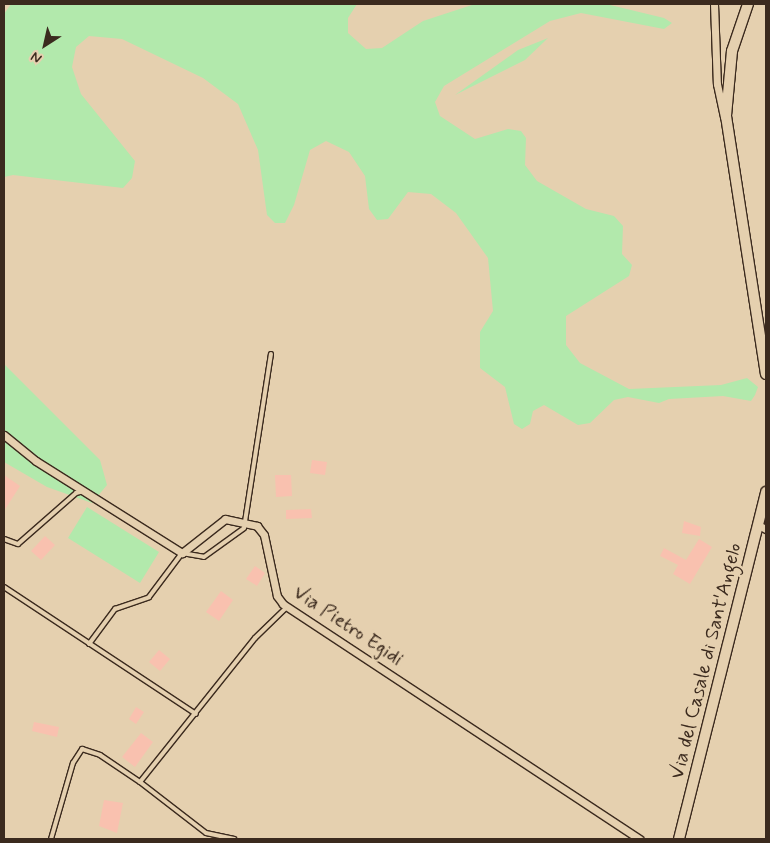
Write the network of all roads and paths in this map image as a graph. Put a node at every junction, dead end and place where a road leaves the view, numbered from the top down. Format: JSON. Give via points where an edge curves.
{"nodes":[{"id":1,"x":714,"y":4,"type":"edge"},
{"id":2,"x":748,"y":4,"type":"edge"},
{"id":3,"x":727,"y":127,"type":"junction"},
{"id":4,"x":271,"y":354,"type":"dead end"},
{"id":5,"x":766,"y":374,"type":"edge"},
{"id":6,"x":4,"y":435,"type":"edge"},
{"id":7,"x":86,"y":491,"type":"junction"},
{"id":8,"x":766,"y":492,"type":"edge"},
{"id":9,"x":246,"y":522,"type":"junction"},
{"id":10,"x":762,"y":527,"type":"edge"},
{"id":11,"x":4,"y":539,"type":"edge"},
{"id":12,"x":182,"y":553,"type":"junction"},
{"id":13,"x":4,"y":587,"type":"edge"},
{"id":14,"x":287,"y":607,"type":"junction"},
{"id":15,"x":89,"y":644,"type":"junction"},
{"id":16,"x":196,"y":714,"type":"junction"},
{"id":17,"x":140,"y":782,"type":"junction"},
{"id":18,"x":51,"y":839,"type":"edge"},
{"id":19,"x":234,"y":839,"type":"edge"},
{"id":20,"x":640,"y":839,"type":"edge"},
{"id":21,"x":679,"y":839,"type":"edge"}],
"edges":[{"from":1,"to":3,"type":"street","via":[[718,91]]},
{"from":2,"to":3,"type":"main road","via":[[728,72]]},
{"from":3,"to":5,"type":"main road"},
{"from":4,"to":9,"type":"lane"},
{"from":6,"to":7,"type":"street"},
{"from":7,"to":11,"type":"lane","via":[[76,494],[18,544]]},
{"from":7,"to":12,"type":"street"},
{"from":8,"to":10,"type":"main road","name":"Via del Casale di Sant'Angelo"},
{"from":9,"to":12,"type":"street","via":[[225,519]]},
{"from":9,"to":12,"type":"lane","via":[[234,538],[204,557]]},
{"from":9,"to":14,"type":"street","name":"Via Pietro Egidi","via":[[264,534],[277,596]]},
{"from":10,"to":21,"type":"main road","name":"Via del Casale di Sant'Angelo"},
{"from":12,"to":15,"type":"lane","via":[[149,597],[115,609]]},
{"from":13,"to":15,"type":"lane"},
{"from":14,"to":16,"type":"lane","via":[[255,638]]},
{"from":14,"to":20,"type":"street","name":"Via Pietro Egidi"},
{"from":15,"to":16,"type":"lane"},
{"from":16,"to":17,"type":"lane"},
{"from":17,"to":18,"type":"lane","via":[[100,755],[82,749],[73,763]]},
{"from":17,"to":19,"type":"lane","via":[[206,833]]}]}
